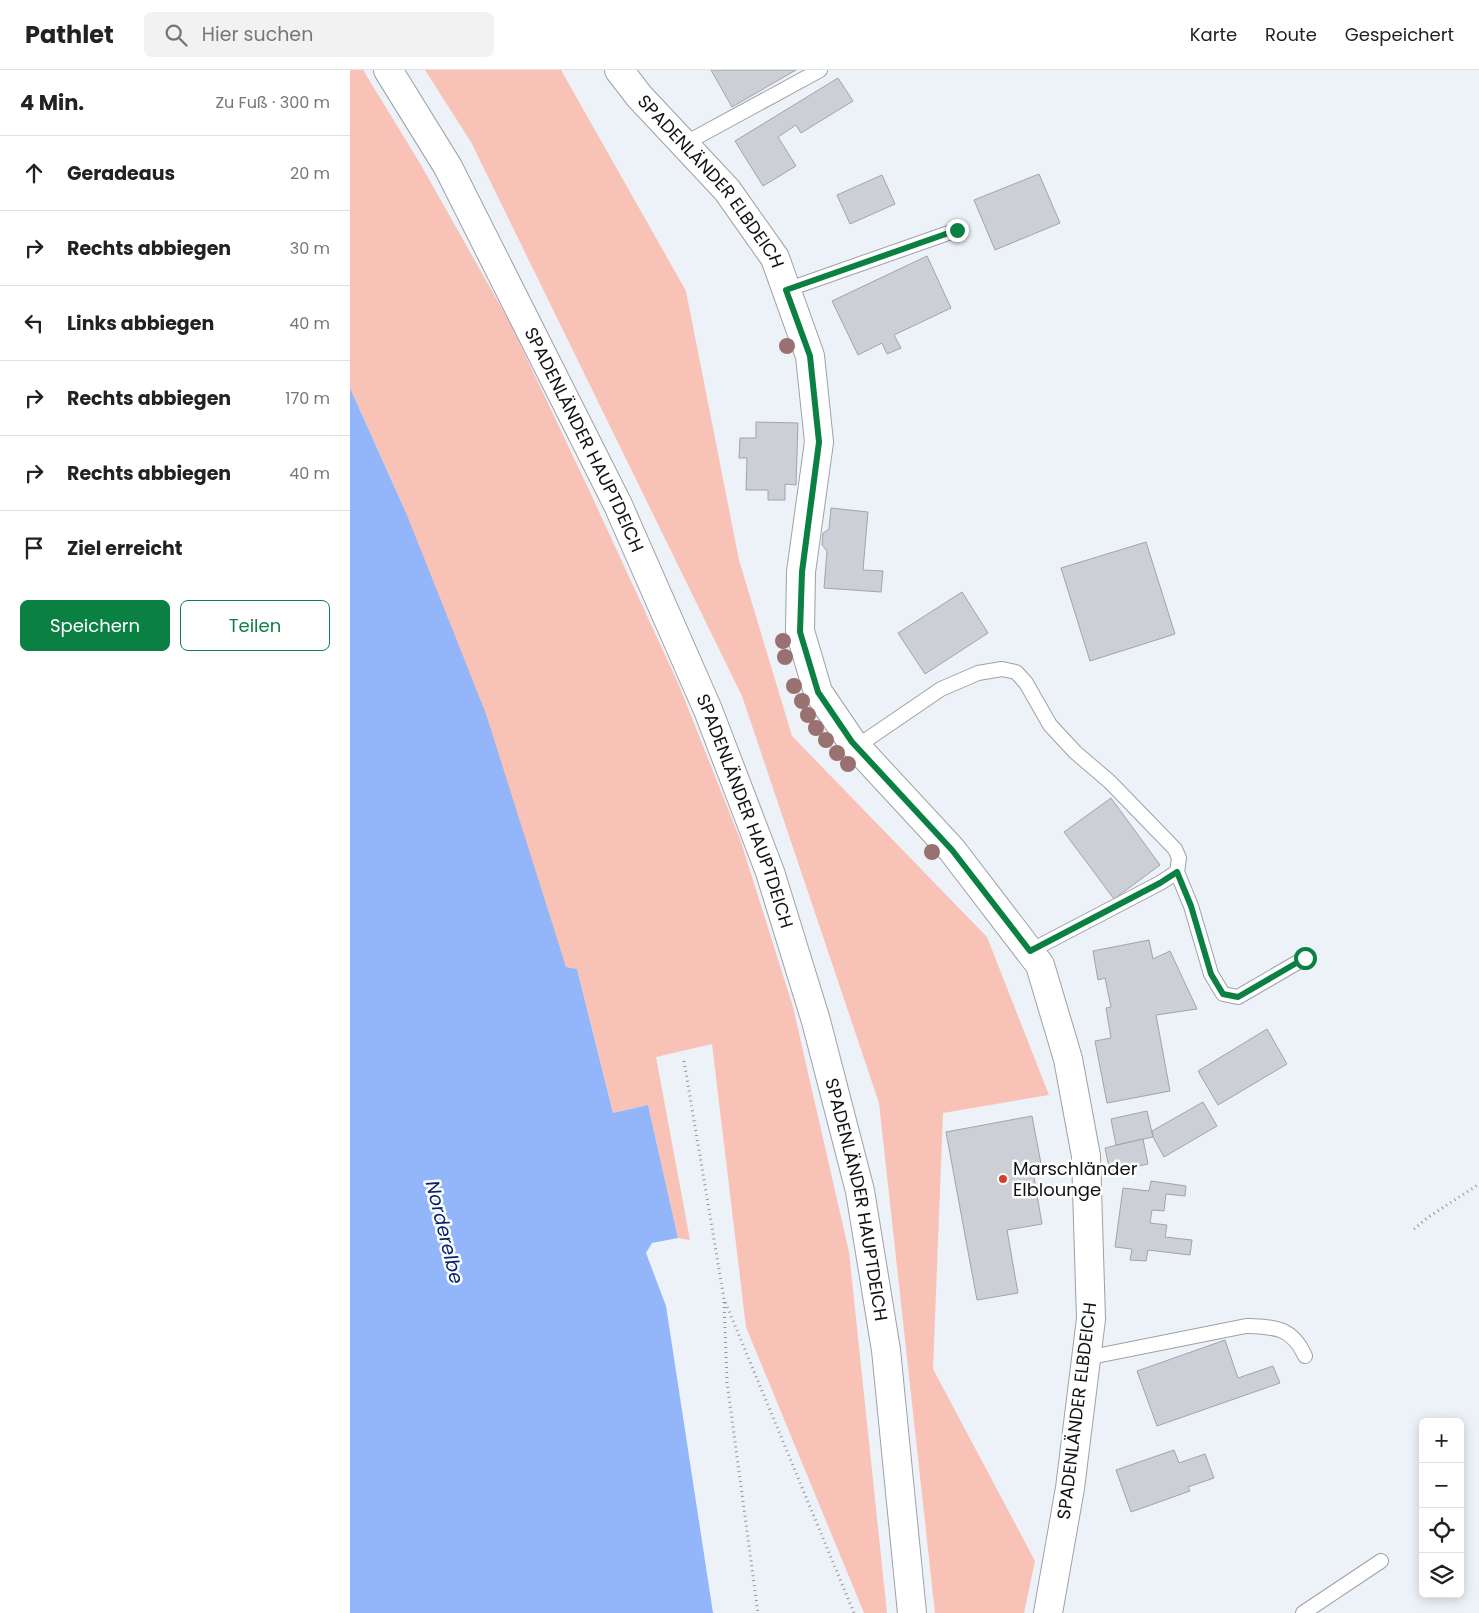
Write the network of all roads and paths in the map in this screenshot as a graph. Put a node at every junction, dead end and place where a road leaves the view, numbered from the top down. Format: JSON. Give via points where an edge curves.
{"nodes":[{"id":1,"x":388,"y":70,"type":"edge"},
{"id":2,"x":619,"y":70,"type":"edge"},
{"id":3,"x":820,"y":70,"type":"edge"},
{"id":4,"x":684,"y":144,"type":"junction"},
{"id":5,"x":957,"y":230,"type":"dead end"},
{"id":6,"x":786,"y":290,"type":"junction"},
{"id":7,"x":856,"y":746,"type":"junction"},
{"id":8,"x":1177,"y":872,"type":"junction"},
{"id":9,"x":1030,"y":951,"type":"junction"},
{"id":10,"x":1305,"y":958,"type":"dead end"},
{"id":11,"x":684,"y":1061,"type":"dead end"},
{"id":12,"x":1479,"y":1184,"type":"edge"},
{"id":13,"x":1414,"y":1229,"type":"dead end"},
{"id":14,"x":724,"y":1299,"type":"junction"},
{"id":15,"x":1305,"y":1356,"type":"dead end"},
{"id":16,"x":1086,"y":1358,"type":"junction"},
{"id":17,"x":1381,"y":1561,"type":"dead end"},
{"id":18,"x":758,"y":1613,"type":"edge"},
{"id":19,"x":854,"y":1613,"type":"edge"},
{"id":20,"x":912,"y":1613,"type":"edge"},
{"id":21,"x":1048,"y":1613,"type":"edge"},
{"id":22,"x":1302,"y":1613,"type":"edge"}],
"edges":[{"from":1,"to":20,"type":"street","name":"SPADENLÄNDER HAUPTDEICH","via":[[448,167],[618,505],[708,710],[770,872],[816,1021],[860,1191],[886,1350]]},
{"from":2,"to":4,"type":"street","name":"SPADENLÄNDER ELBDEICH"},
{"from":3,"to":4,"type":"lane"},
{"from":4,"to":6,"type":"street","name":"SPADENLÄNDER ELBDEICH","via":[[727,190],[759,235],[775,258]]},
{"from":5,"to":6,"type":"lane"},
{"from":6,"to":7,"type":"street","name":"SPADENLÄNDER ELBDEICH","via":[[810,356],[819,442],[802,572],[800,632],[818,692]]},
{"from":7,"to":8,"type":"lane","via":[[941,689],[978,673],[1002,669],[1016,672],[1050,725],[1074,752],[1110,782],[1175,849],[1179,858]]},
{"from":7,"to":9,"type":"street","name":"SPADENLÄNDER ELBDEICH","via":[[952,850]]},
{"from":8,"to":9,"type":"lane"},
{"from":8,"to":10,"type":"lane","via":[[1191,906],[1211,974],[1223,994],[1238,997]]},
{"from":9,"to":16,"type":"street","name":"SPADENLÄNDER ELBDEICH","via":[[1040,965],[1068,1059],[1086,1156],[1091,1319]]},
{"from":11,"to":14,"type":"path"},
{"from":12,"to":13,"type":"path"},
{"from":14,"to":18,"type":"path","via":[[727,1382]]},
{"from":14,"to":19,"type":"path"},
{"from":15,"to":16,"type":"lane","via":[[1299,1342],[1283,1331],[1246,1326]]},
{"from":16,"to":21,"type":"street","name":"SPADENLÄNDER ELBDEICH","via":[[1070,1488]]},
{"from":17,"to":22,"type":"lane"}]}
